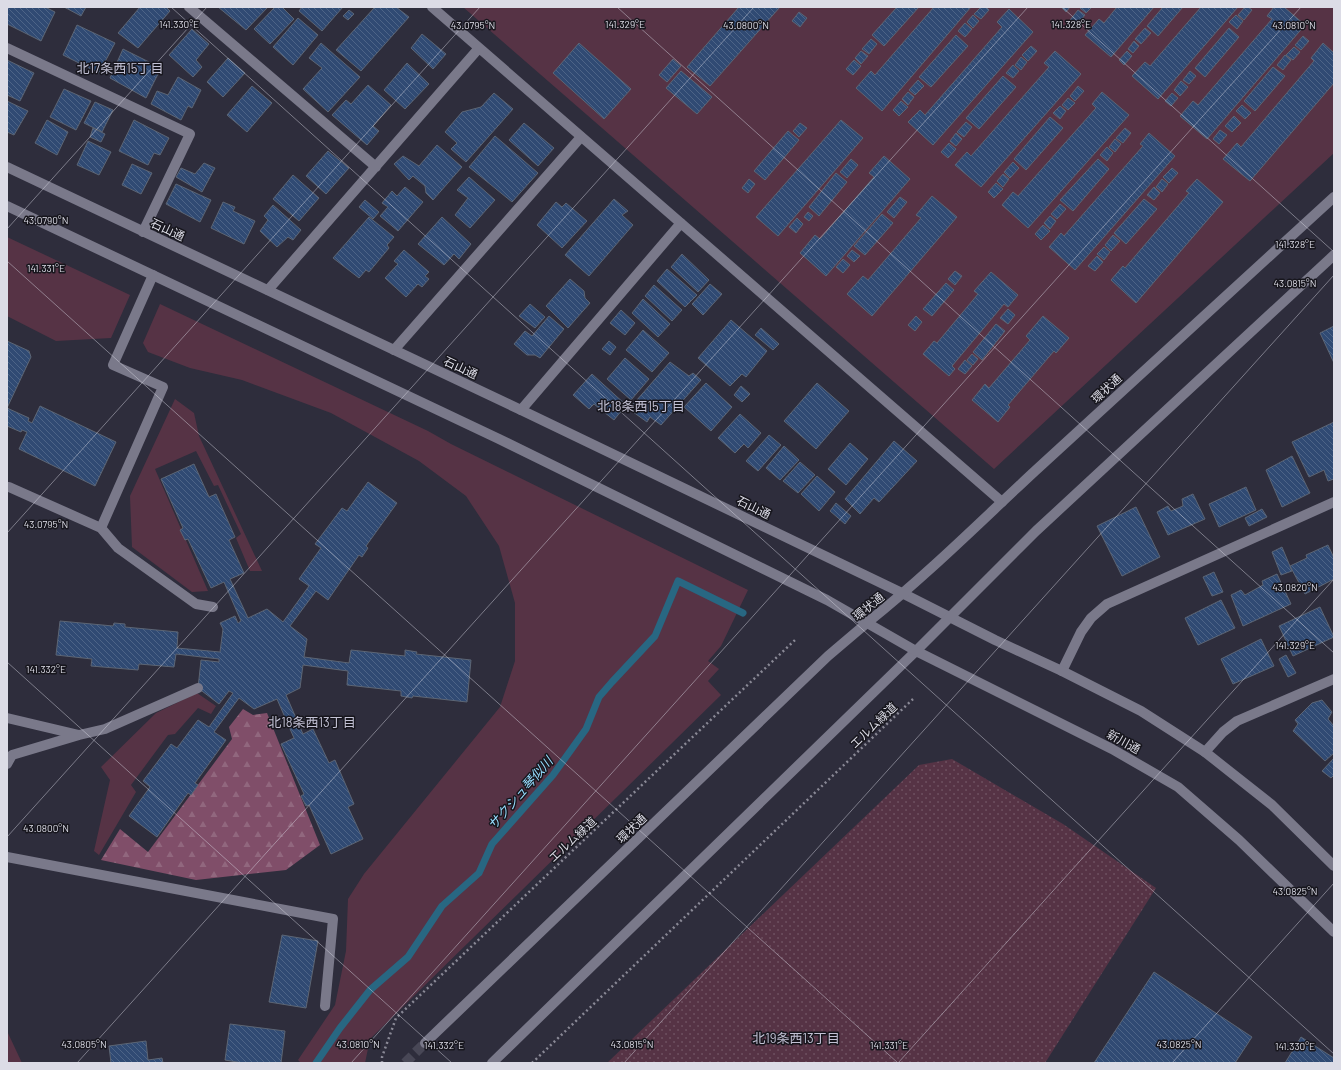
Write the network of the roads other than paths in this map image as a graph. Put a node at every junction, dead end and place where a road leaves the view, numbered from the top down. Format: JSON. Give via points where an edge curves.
{"nodes":[{"id":1,"x":189,"y":7,"type":"edge"},
{"id":2,"x":432,"y":7,"type":"edge"},
{"id":3,"x":7,"y":48,"type":"edge"},
{"id":4,"x":479,"y":48,"type":"junction"},
{"id":5,"x":581,"y":137,"type":"junction"},
{"id":6,"x":7,"y":167,"type":"edge"},
{"id":7,"x":376,"y":167,"type":"junction"},
{"id":8,"x":1334,"y":197,"type":"edge"},
{"id":9,"x":7,"y":206,"type":"edge"},
{"id":10,"x":681,"y":223,"type":"junction"},
{"id":11,"x":143,"y":232,"type":"junction"},
{"id":12,"x":1334,"y":255,"type":"edge"},
{"id":13,"x":153,"y":275,"type":"junction"},
{"id":14,"x":268,"y":290,"type":"junction"},
{"id":15,"x":394,"y":350,"type":"junction"},
{"id":16,"x":521,"y":410,"type":"junction"},
{"id":17,"x":7,"y":487,"type":"edge"},
{"id":18,"x":1002,"y":502,"type":"junction"},
{"id":19,"x":1334,"y":502,"type":"edge"},
{"id":20,"x":101,"y":528,"type":"junction"},
{"id":21,"x":904,"y":594,"type":"junction"},
{"id":22,"x":213,"y":607,"type":"dead end"},
{"id":23,"x":950,"y":617,"type":"junction"},
{"id":24,"x":868,"y":622,"type":"junction"},
{"id":25,"x":916,"y":650,"type":"junction"},
{"id":26,"x":1062,"y":671,"type":"junction"},
{"id":27,"x":1334,"y":679,"type":"edge"},
{"id":28,"x":198,"y":688,"type":"dead end"},
{"id":29,"x":7,"y":718,"type":"edge"},
{"id":30,"x":79,"y":735,"type":"junction"},
{"id":31,"x":1205,"y":752,"type":"junction"},
{"id":32,"x":7,"y":764,"type":"edge"},
{"id":33,"x":7,"y":857,"type":"edge"},
{"id":34,"x":1334,"y":866,"type":"edge"},
{"id":35,"x":1334,"y":932,"type":"edge"},
{"id":36,"x":325,"y":1006,"type":"dead end"},
{"id":37,"x":425,"y":1043,"type":"tunnel mouth"},
{"id":38,"x":492,"y":1063,"type":"edge"}],
"edges":[{"from":1,"to":7,"type":"street"},
{"from":2,"to":4,"type":"street"},
{"from":3,"to":11,"type":"street","via":[[190,134]]},
{"from":4,"to":5,"type":"street"},
{"from":4,"to":7,"type":"street"},
{"from":5,"to":10,"type":"street"},
{"from":5,"to":15,"type":"street"},
{"from":6,"to":11,"type":"street","name":"石山通"},
{"from":7,"to":14,"type":"street"},
{"from":8,"to":18,"type":"street","name":"環状通"},
{"from":9,"to":13,"type":"street"},
{"from":10,"to":16,"type":"street"},
{"from":10,"to":18,"type":"street"},
{"from":11,"to":14,"type":"street","name":"石山通"},
{"from":12,"to":23,"type":"street","via":[[1036,531]]},
{"from":13,"to":20,"type":"street","via":[[113,365],[164,387]]},
{"from":13,"to":24,"type":"street","via":[[499,438]]},
{"from":14,"to":15,"type":"street","name":"石山通"},
{"from":15,"to":16,"type":"street","name":"石山通"},
{"from":16,"to":21,"type":"street","name":"石山通"},
{"from":17,"to":20,"type":"street"},
{"from":18,"to":21,"type":"street","name":"環状通"},
{"from":19,"to":26,"type":"street","via":[[1107,604],[1080,632]]},
{"from":20,"to":22,"type":"street","via":[[118,548],[196,604]]},
{"from":21,"to":23,"type":"street"},
{"from":21,"to":24,"type":"street","name":"環状通"},
{"from":23,"to":25,"type":"street"},
{"from":23,"to":26,"type":"street"},
{"from":24,"to":25,"type":"street","name":"新川通"},
{"from":24,"to":37,"type":"street","name":"環状通","via":[[828,656]]},
{"from":25,"to":35,"type":"street","name":"新川通","via":[[1112,749],[1178,787],[1239,840]]},
{"from":25,"to":38,"type":"street"},
{"from":26,"to":31,"type":"street","via":[[1141,711]]},
{"from":27,"to":31,"type":"street","via":[[1238,721],[1223,732]]},
{"from":28,"to":30,"type":"street","via":[[105,730]]},
{"from":29,"to":30,"type":"street"},
{"from":30,"to":32,"type":"street","via":[[12,755]]},
{"from":31,"to":34,"type":"street","via":[[1272,805]]},
{"from":33,"to":36,"type":"street","via":[[334,919]]}]}
